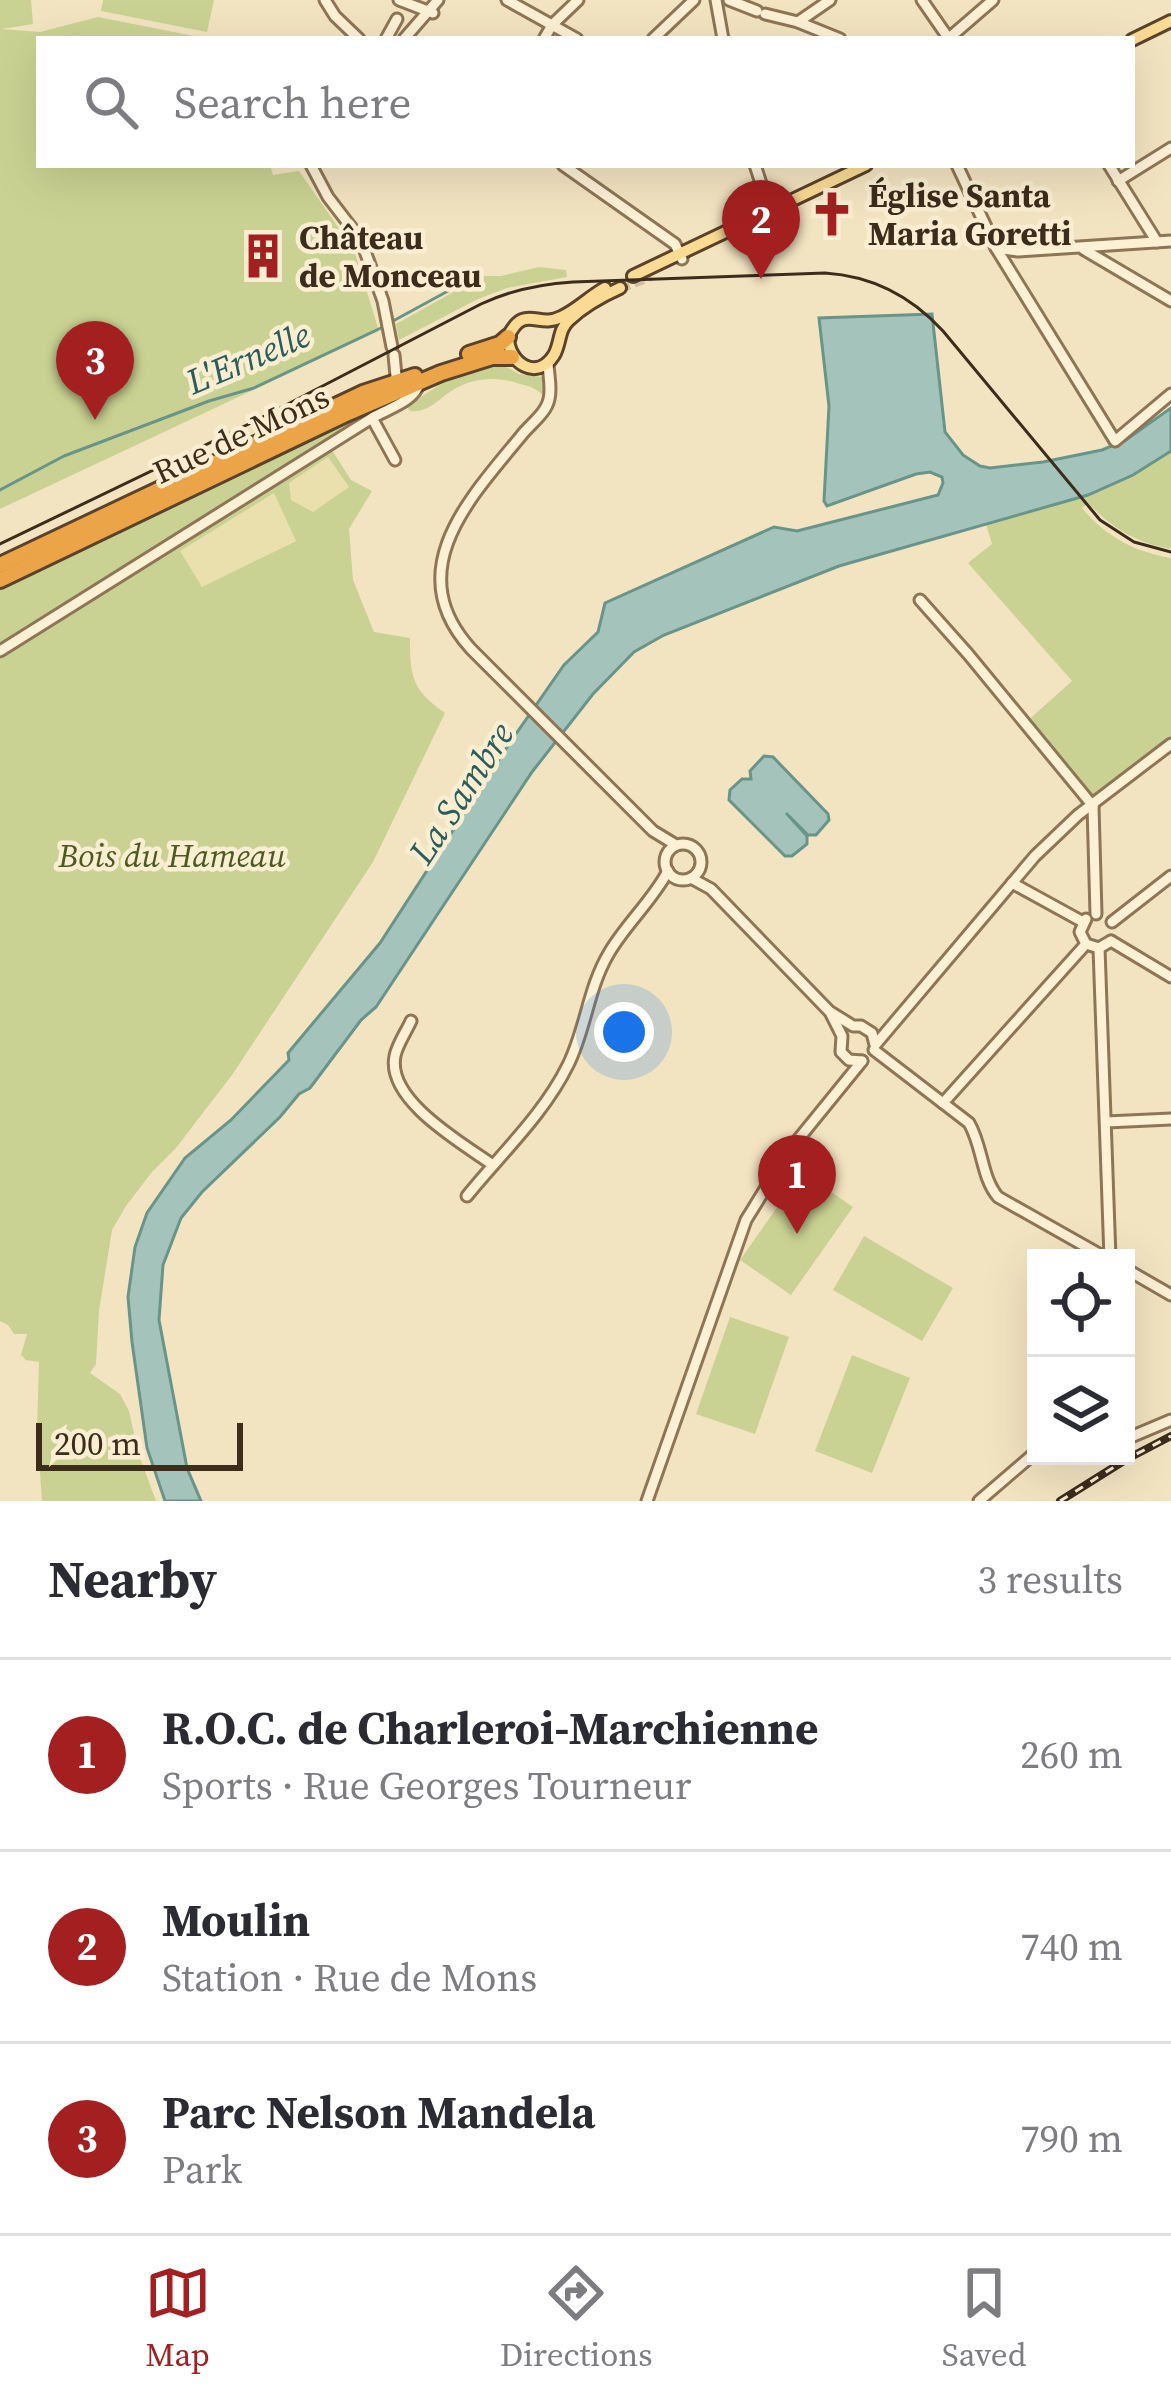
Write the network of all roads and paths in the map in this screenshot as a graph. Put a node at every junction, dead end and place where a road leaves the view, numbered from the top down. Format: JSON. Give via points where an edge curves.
{"nodes":[{"id":1,"x":326,"y":0,"type":"edge"},
{"id":2,"x":399,"y":0,"type":"edge"},
{"id":3,"x":441,"y":0,"type":"edge"},
{"id":4,"x":507,"y":0,"type":"edge"},
{"id":5,"x":578,"y":0,"type":"edge"},
{"id":6,"x":694,"y":0,"type":"edge"},
{"id":7,"x":716,"y":0,"type":"edge"},
{"id":8,"x":729,"y":0,"type":"edge"},
{"id":9,"x":830,"y":0,"type":"edge"},
{"id":10,"x":922,"y":0,"type":"edge"},
{"id":11,"x":994,"y":0,"type":"edge"},
{"id":12,"x":430,"y":12,"type":"junction"},
{"id":13,"x":397,"y":19,"type":"dead end"},
{"id":14,"x":1171,"y":21,"type":"edge"},
{"id":15,"x":798,"y":22,"type":"junction"},
{"id":16,"x":553,"y":25,"type":"junction"},
{"id":17,"x":356,"y":36,"type":"edge"},
{"id":18,"x":388,"y":36,"type":"edge"},
{"id":19,"x":410,"y":36,"type":"edge"},
{"id":20,"x":546,"y":36,"type":"edge"},
{"id":21,"x":573,"y":36,"type":"edge"},
{"id":22,"x":656,"y":36,"type":"edge"},
{"id":23,"x":722,"y":36,"type":"edge"},
{"id":24,"x":833,"y":36,"type":"edge"},
{"id":25,"x":946,"y":36,"type":"edge"},
{"id":26,"x":952,"y":36,"type":"edge"},
{"id":27,"x":1135,"y":39,"type":"edge"},
{"id":28,"x":1171,"y":148,"type":"edge"},
{"id":29,"x":313,"y":168,"type":"edge"},
{"id":30,"x":567,"y":168,"type":"edge"},
{"id":31,"x":756,"y":168,"type":"edge"},
{"id":32,"x":860,"y":168,"type":"edge"},
{"id":33,"x":958,"y":168,"type":"edge"},
{"id":34,"x":1111,"y":168,"type":"edge"},
{"id":35,"x":1118,"y":181,"type":"junction"},
{"id":36,"x":770,"y":211,"type":"junction"},
{"id":37,"x":1171,"y":241,"type":"edge"},
{"id":38,"x":1157,"y":242,"type":"junction"},
{"id":39,"x":996,"y":248,"type":"junction"},
{"id":40,"x":1083,"y":249,"type":"junction"},
{"id":41,"x":681,"y":257,"type":"junction"},
{"id":42,"x":650,"y":275,"type":"tunnel mouth"},
{"id":43,"x":633,"y":276,"type":"tunnel mouth"},
{"id":44,"x":605,"y":288,"type":"tunnel mouth"},
{"id":45,"x":620,"y":288,"type":"tunnel mouth"},
{"id":46,"x":1171,"y":301,"type":"edge"},
{"id":47,"x":541,"y":319,"type":"junction"},
{"id":48,"x":508,"y":337,"type":"junction"},
{"id":49,"x":557,"y":342,"type":"junction"},
{"id":50,"x":512,"y":357,"type":"junction"},
{"id":51,"x":543,"y":364,"type":"junction"},
{"id":52,"x":1171,"y":394,"type":"edge"},
{"id":53,"x":385,"y":403,"type":"junction"},
{"id":54,"x":395,"y":460,"type":"dead end"},
{"id":55,"x":0,"y":565,"type":"edge"},
{"id":56,"x":0,"y":580,"type":"edge"},
{"id":57,"x":920,"y":600,"type":"dead end"},
{"id":58,"x":0,"y":651,"type":"edge"},
{"id":59,"x":1171,"y":744,"type":"edge"},
{"id":60,"x":1093,"y":806,"type":"junction"},
{"id":61,"x":653,"y":831,"type":"junction"},
{"id":62,"x":676,"y":845,"type":"junction"},
{"id":63,"x":667,"y":855,"type":"junction"},
{"id":64,"x":700,"y":869,"type":"junction"},
{"id":65,"x":668,"y":871,"type":"junction"},
{"id":66,"x":1171,"y":876,"type":"edge"},
{"id":67,"x":686,"y":879,"type":"junction"},
{"id":68,"x":1012,"y":883,"type":"junction"},
{"id":69,"x":711,"y":889,"type":"junction"},
{"id":70,"x":657,"y":892,"type":"junction"},
{"id":71,"x":1096,"y":914,"type":"junction"},
{"id":72,"x":1083,"y":922,"type":"junction"},
{"id":73,"x":1112,"y":922,"type":"junction"},
{"id":74,"x":1111,"y":941,"type":"junction"},
{"id":75,"x":1086,"y":944,"type":"junction"},
{"id":76,"x":1099,"y":948,"type":"junction"},
{"id":77,"x":1171,"y":977,"type":"edge"},
{"id":78,"x":830,"y":1011,"type":"junction"},
{"id":79,"x":411,"y":1021,"type":"dead end"},
{"id":80,"x":896,"y":1021,"type":"junction"},
{"id":81,"x":853,"y":1027,"type":"junction"},
{"id":82,"x":870,"y":1032,"type":"junction"},
{"id":83,"x":842,"y":1036,"type":"junction"},
{"id":84,"x":875,"y":1047,"type":"junction"},
{"id":85,"x":846,"y":1058,"type":"junction"},
{"id":86,"x":862,"y":1061,"type":"junction"},
{"id":87,"x":846,"y":1082,"type":"junction"},
{"id":88,"x":943,"y":1103,"type":"junction"},
{"id":89,"x":1171,"y":1119,"type":"edge"},
{"id":90,"x":1106,"y":1122,"type":"junction"},
{"id":91,"x":493,"y":1165,"type":"junction"},
{"id":92,"x":467,"y":1196,"type":"dead end"},
{"id":93,"x":1092,"y":1249,"type":"edge"},
{"id":94,"x":1108,"y":1249,"type":"edge"},
{"id":95,"x":1135,"y":1274,"type":"edge"},
{"id":96,"x":1171,"y":1295,"type":"edge"},
{"id":97,"x":1171,"y":1420,"type":"edge"},
{"id":98,"x":1135,"y":1435,"type":"edge"},
{"id":99,"x":1027,"y":1460,"type":"edge"},
{"id":100,"x":647,"y":1501,"type":"edge"},
{"id":101,"x":979,"y":1501,"type":"edge"}],
"edges":[{"from":1,"to":17,"type":"street"},
{"from":2,"to":12,"type":"street"},
{"from":3,"to":12,"type":"street"},
{"from":4,"to":16,"type":"street"},
{"from":5,"to":16,"type":"street"},
{"from":6,"to":22,"type":"street"},
{"from":7,"to":23,"type":"street"},
{"from":8,"to":15,"type":"street"},
{"from":9,"to":15,"type":"street"},
{"from":10,"to":25,"type":"street"},
{"from":11,"to":26,"type":"street"},
{"from":12,"to":19,"type":"street"},
{"from":13,"to":18,"type":"street"},
{"from":14,"to":27,"type":"main road"},
{"from":15,"to":24,"type":"street"},
{"from":16,"to":20,"type":"street"},
{"from":16,"to":21,"type":"street"},
{"from":28,"to":35,"type":"street"},
{"from":29,"to":53,"type":"street","via":[[361,240],[383,301],[393,351]]},
{"from":30,"to":41,"type":"street","via":[[675,244]]},
{"from":31,"to":36,"type":"street"},
{"from":32,"to":36,"type":"main road"},
{"from":33,"to":39,"type":"street"},
{"from":34,"to":35,"type":"street"},
{"from":35,"to":38,"type":"street"},
{"from":36,"to":41,"type":"main road"},
{"from":37,"to":38,"type":"street"},
{"from":38,"to":40,"type":"street"},
{"from":39,"to":40,"type":"street"},
{"from":39,"to":52,"type":"street","via":[[1114,441]]},
{"from":40,"to":46,"type":"street"},
{"from":41,"to":42,"type":"main road"},
{"from":41,"to":43,"type":"main road"},
{"from":44,"to":47,"type":"main road","name":"Rue de Mons","via":[[561,318]]},
{"from":45,"to":49,"type":"main road","via":[[573,316]]},
{"from":47,"to":48,"type":"main road","name":"Rue de Mons","via":[[522,320]]},
{"from":47,"to":49,"type":"main road"},
{"from":48,"to":50,"type":"main road"},
{"from":48,"to":53,"type":"highway","name":"Rue de Mons"},
{"from":49,"to":51,"type":"main road"},
{"from":50,"to":51,"type":"main road","via":[[526,367]]},
{"from":50,"to":53,"type":"highway","name":"Rue de Mons","via":[[455,367]]},
{"from":51,"to":61,"type":"street","via":[[546,408],[445,544],[444,603],[471,649]]},
{"from":53,"to":54,"type":"street"},
{"from":53,"to":55,"type":"highway","name":"Rue de Mons","via":[[334,407]]},
{"from":53,"to":56,"type":"highway","name":"Rue de Mons"},
{"from":53,"to":58,"type":"street"},
{"from":57,"to":60,"type":"street"},
{"from":59,"to":60,"type":"street"},
{"from":60,"to":68,"type":"street"},
{"from":60,"to":71,"type":"street"},
{"from":61,"to":62,"type":"street"},
{"from":61,"to":63,"type":"street"},
{"from":62,"to":63,"type":"street"},
{"from":62,"to":64,"type":"street","via":[[696,849]]},
{"from":63,"to":65,"type":"street"},
{"from":64,"to":67,"type":"street"},
{"from":64,"to":69,"type":"street"},
{"from":65,"to":67,"type":"street"},
{"from":65,"to":70,"type":"street"},
{"from":66,"to":73,"type":"street"},
{"from":67,"to":69,"type":"street"},
{"from":67,"to":70,"type":"street"},
{"from":68,"to":72,"type":"street"},
{"from":68,"to":80,"type":"street"},
{"from":69,"to":78,"type":"street"},
{"from":70,"to":91,"type":"street","via":[[608,955],[557,1085]]},
{"from":71,"to":72,"type":"street"},
{"from":71,"to":73,"type":"street"},
{"from":72,"to":75,"type":"street"},
{"from":73,"to":74,"type":"street"},
{"from":74,"to":76,"type":"street"},
{"from":74,"to":77,"type":"street"},
{"from":75,"to":76,"type":"street"},
{"from":75,"to":88,"type":"street"},
{"from":76,"to":90,"type":"street"},
{"from":78,"to":81,"type":"street"},
{"from":78,"to":83,"type":"street"},
{"from":79,"to":91,"type":"street","via":[[394,1058],[402,1093]]},
{"from":80,"to":82,"type":"street"},
{"from":80,"to":84,"type":"street"},
{"from":81,"to":82,"type":"street"},
{"from":81,"to":83,"type":"street"},
{"from":82,"to":84,"type":"street"},
{"from":83,"to":85,"type":"street"},
{"from":84,"to":86,"type":"street"},
{"from":84,"to":88,"type":"street"},
{"from":85,"to":86,"type":"street"},
{"from":85,"to":87,"type":"street"},
{"from":86,"to":87,"type":"street"},
{"from":87,"to":100,"type":"street","via":[[746,1220]]},
{"from":88,"to":93,"type":"street","via":[[977,1137],[998,1198]]},
{"from":89,"to":90,"type":"street"},
{"from":90,"to":94,"type":"street"},
{"from":91,"to":92,"type":"street"},
{"from":95,"to":96,"type":"street"},
{"from":97,"to":98,"type":"street"},
{"from":99,"to":101,"type":"street"}]}
